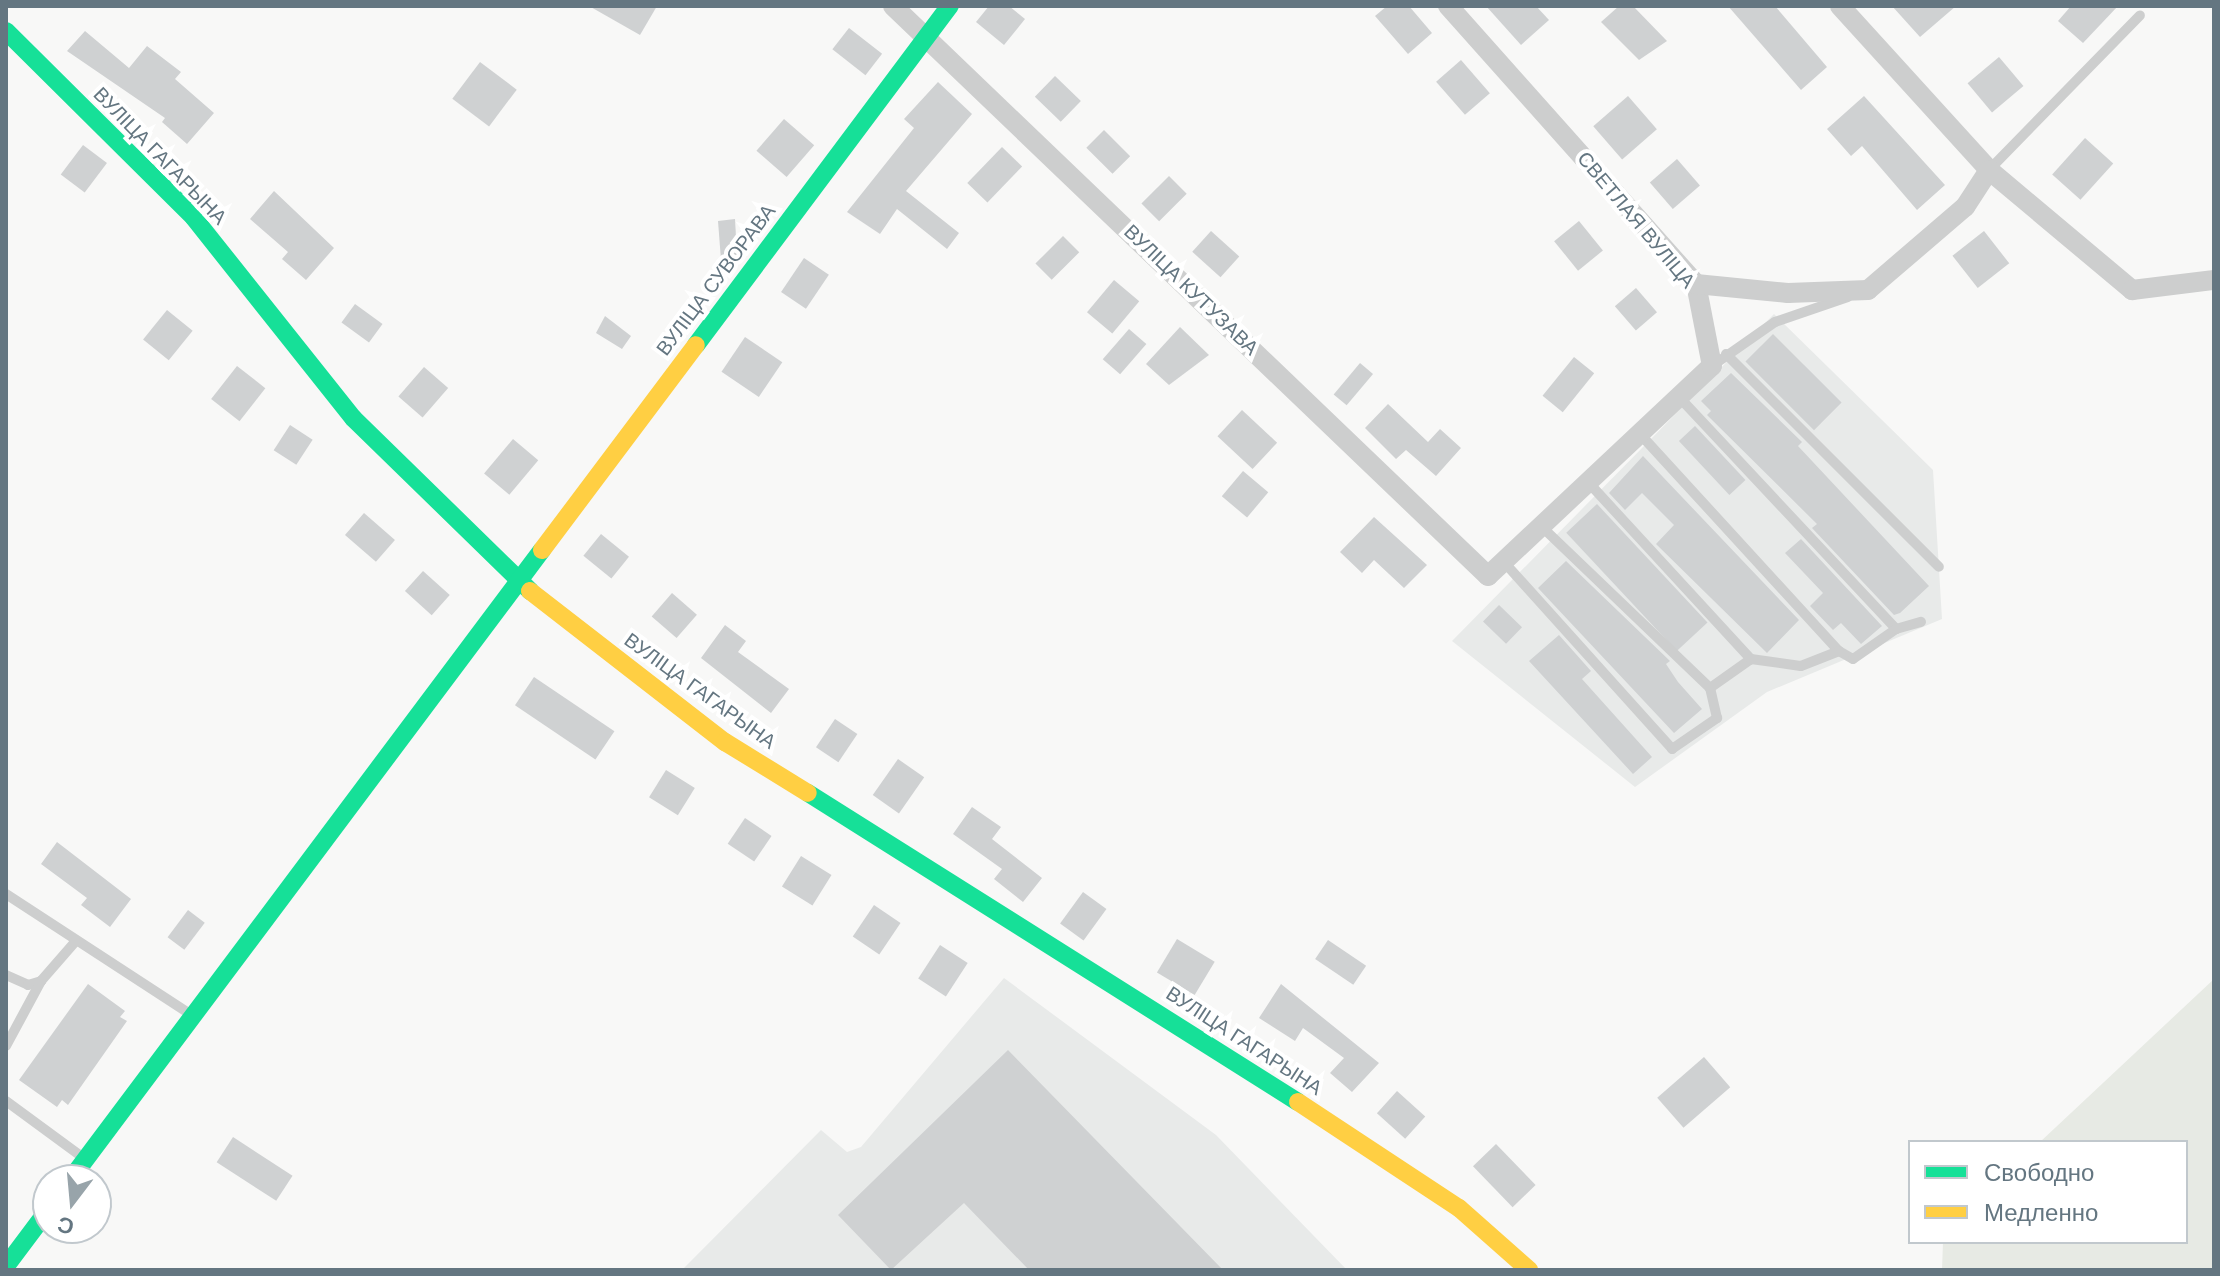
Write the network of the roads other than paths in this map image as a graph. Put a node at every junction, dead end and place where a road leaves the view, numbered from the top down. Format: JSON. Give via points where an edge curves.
{"nodes":[{"id":1,"x":893,"y":6,"type":"edge"},
{"id":2,"x":950,"y":6,"type":"edge"},
{"id":3,"x":1448,"y":6,"type":"edge"},
{"id":4,"x":1840,"y":6,"type":"edge"},
{"id":5,"x":2140,"y":15,"type":"dead end"},
{"id":6,"x":6,"y":31,"type":"edge"},
{"id":7,"x":928,"y":35,"type":"junction"},
{"id":8,"x":1989,"y":170,"type":"junction"},
{"id":9,"x":2214,"y":280,"type":"edge"},
{"id":10,"x":1696,"y":284,"type":"junction"},
{"id":11,"x":1868,"y":290,"type":"junction"},
{"id":12,"x":1719,"y":360,"type":"junction"},
{"id":13,"x":1679,"y":397,"type":"junction"},
{"id":14,"x":1640,"y":434,"type":"junction"},
{"id":15,"x":1588,"y":482,"type":"junction"},
{"id":16,"x":1541,"y":526,"type":"junction"},
{"id":17,"x":1939,"y":567,"type":"dead end"},
{"id":18,"x":1495,"y":569,"type":"junction"},
{"id":19,"x":516,"y":580,"type":"junction"},
{"id":20,"x":1921,"y":622,"type":"dead end"},
{"id":21,"x":1896,"y":629,"type":"junction"},
{"id":22,"x":1839,"y":651,"type":"junction"},
{"id":23,"x":1751,"y":659,"type":"junction"},
{"id":24,"x":1710,"y":688,"type":"junction"},
{"id":25,"x":6,"y":894,"type":"edge"},
{"id":26,"x":75,"y":942,"type":"junction"},
{"id":27,"x":6,"y":975,"type":"edge"},
{"id":28,"x":41,"y":981,"type":"junction"},
{"id":29,"x":191,"y":1015,"type":"junction"},
{"id":30,"x":6,"y":1046,"type":"edge"},
{"id":31,"x":6,"y":1101,"type":"edge"},
{"id":32,"x":85,"y":1159,"type":"junction"},
{"id":33,"x":81,"y":1164,"type":"edge"},
{"id":34,"x":32,"y":1230,"type":"edge"},
{"id":35,"x":8,"y":1260,"type":"edge"},
{"id":36,"x":1529,"y":1270,"type":"edge"}],
"edges":[{"from":1,"to":7,"type":"street","name":"ВУЛІЦА КУТУЗАВА"},
{"from":2,"to":7,"type":"street","name":"ВУЛІЦА СУВОРАВА"},
{"from":3,"to":10,"type":"street","name":"СВЕТЛАЯ ВУЛІЦА"},
{"from":4,"to":8,"type":"street"},
{"from":5,"to":8,"type":"lane"},
{"from":6,"to":19,"type":"street","name":"ВУЛІЦА ГАГАРЫНА","via":[[194,218],[353,418]]},
{"from":7,"to":18,"type":"street","name":"ВУЛІЦА КУТУЗАВА"},
{"from":7,"to":19,"type":"street","name":"ВУЛІЦА СУВОРАВА"},
{"from":8,"to":9,"type":"street","via":[[2132,290]]},
{"from":8,"to":11,"type":"street","via":[[1965,207]]},
{"from":10,"to":11,"type":"street","via":[[1788,293]]},
{"from":10,"to":12,"type":"street","name":"СВЕТЛАЯ ВУЛІЦА"},
{"from":11,"to":12,"type":"lane","via":[[1775,322]]},
{"from":12,"to":13,"type":"street"},
{"from":12,"to":17,"type":"lane"},
{"from":13,"to":14,"type":"street"},
{"from":13,"to":21,"type":"lane"},
{"from":14,"to":15,"type":"street"},
{"from":14,"to":22,"type":"lane"},
{"from":15,"to":16,"type":"street"},
{"from":15,"to":23,"type":"lane"},
{"from":16,"to":18,"type":"street"},
{"from":16,"to":24,"type":"lane"},
{"from":18,"to":24,"type":"lane","via":[[1672,749],[1717,718]]},
{"from":19,"to":29,"type":"street","name":"ВУЛІЦА СУВОРАВА"},
{"from":19,"to":36,"type":"street","name":"ВУЛІЦА ГАГАРЫНА","via":[[725,742],[1209,1043],[1459,1208]]},
{"from":20,"to":21,"type":"lane"},
{"from":21,"to":22,"type":"lane","via":[[1853,659]]},
{"from":22,"to":23,"type":"lane","via":[[1801,666]]},
{"from":23,"to":24,"type":"lane"},
{"from":25,"to":26,"type":"lane"},
{"from":26,"to":28,"type":"lane"},
{"from":26,"to":29,"type":"lane"},
{"from":27,"to":28,"type":"lane","via":[[28,985]]},
{"from":28,"to":30,"type":"lane"},
{"from":29,"to":32,"type":"street","name":"ВУЛІЦА СУВОРАВА"},
{"from":31,"to":32,"type":"lane"},
{"from":32,"to":33,"type":"street","name":"ВУЛІЦА СУВОРАВА"},
{"from":34,"to":35,"type":"street"}]}
